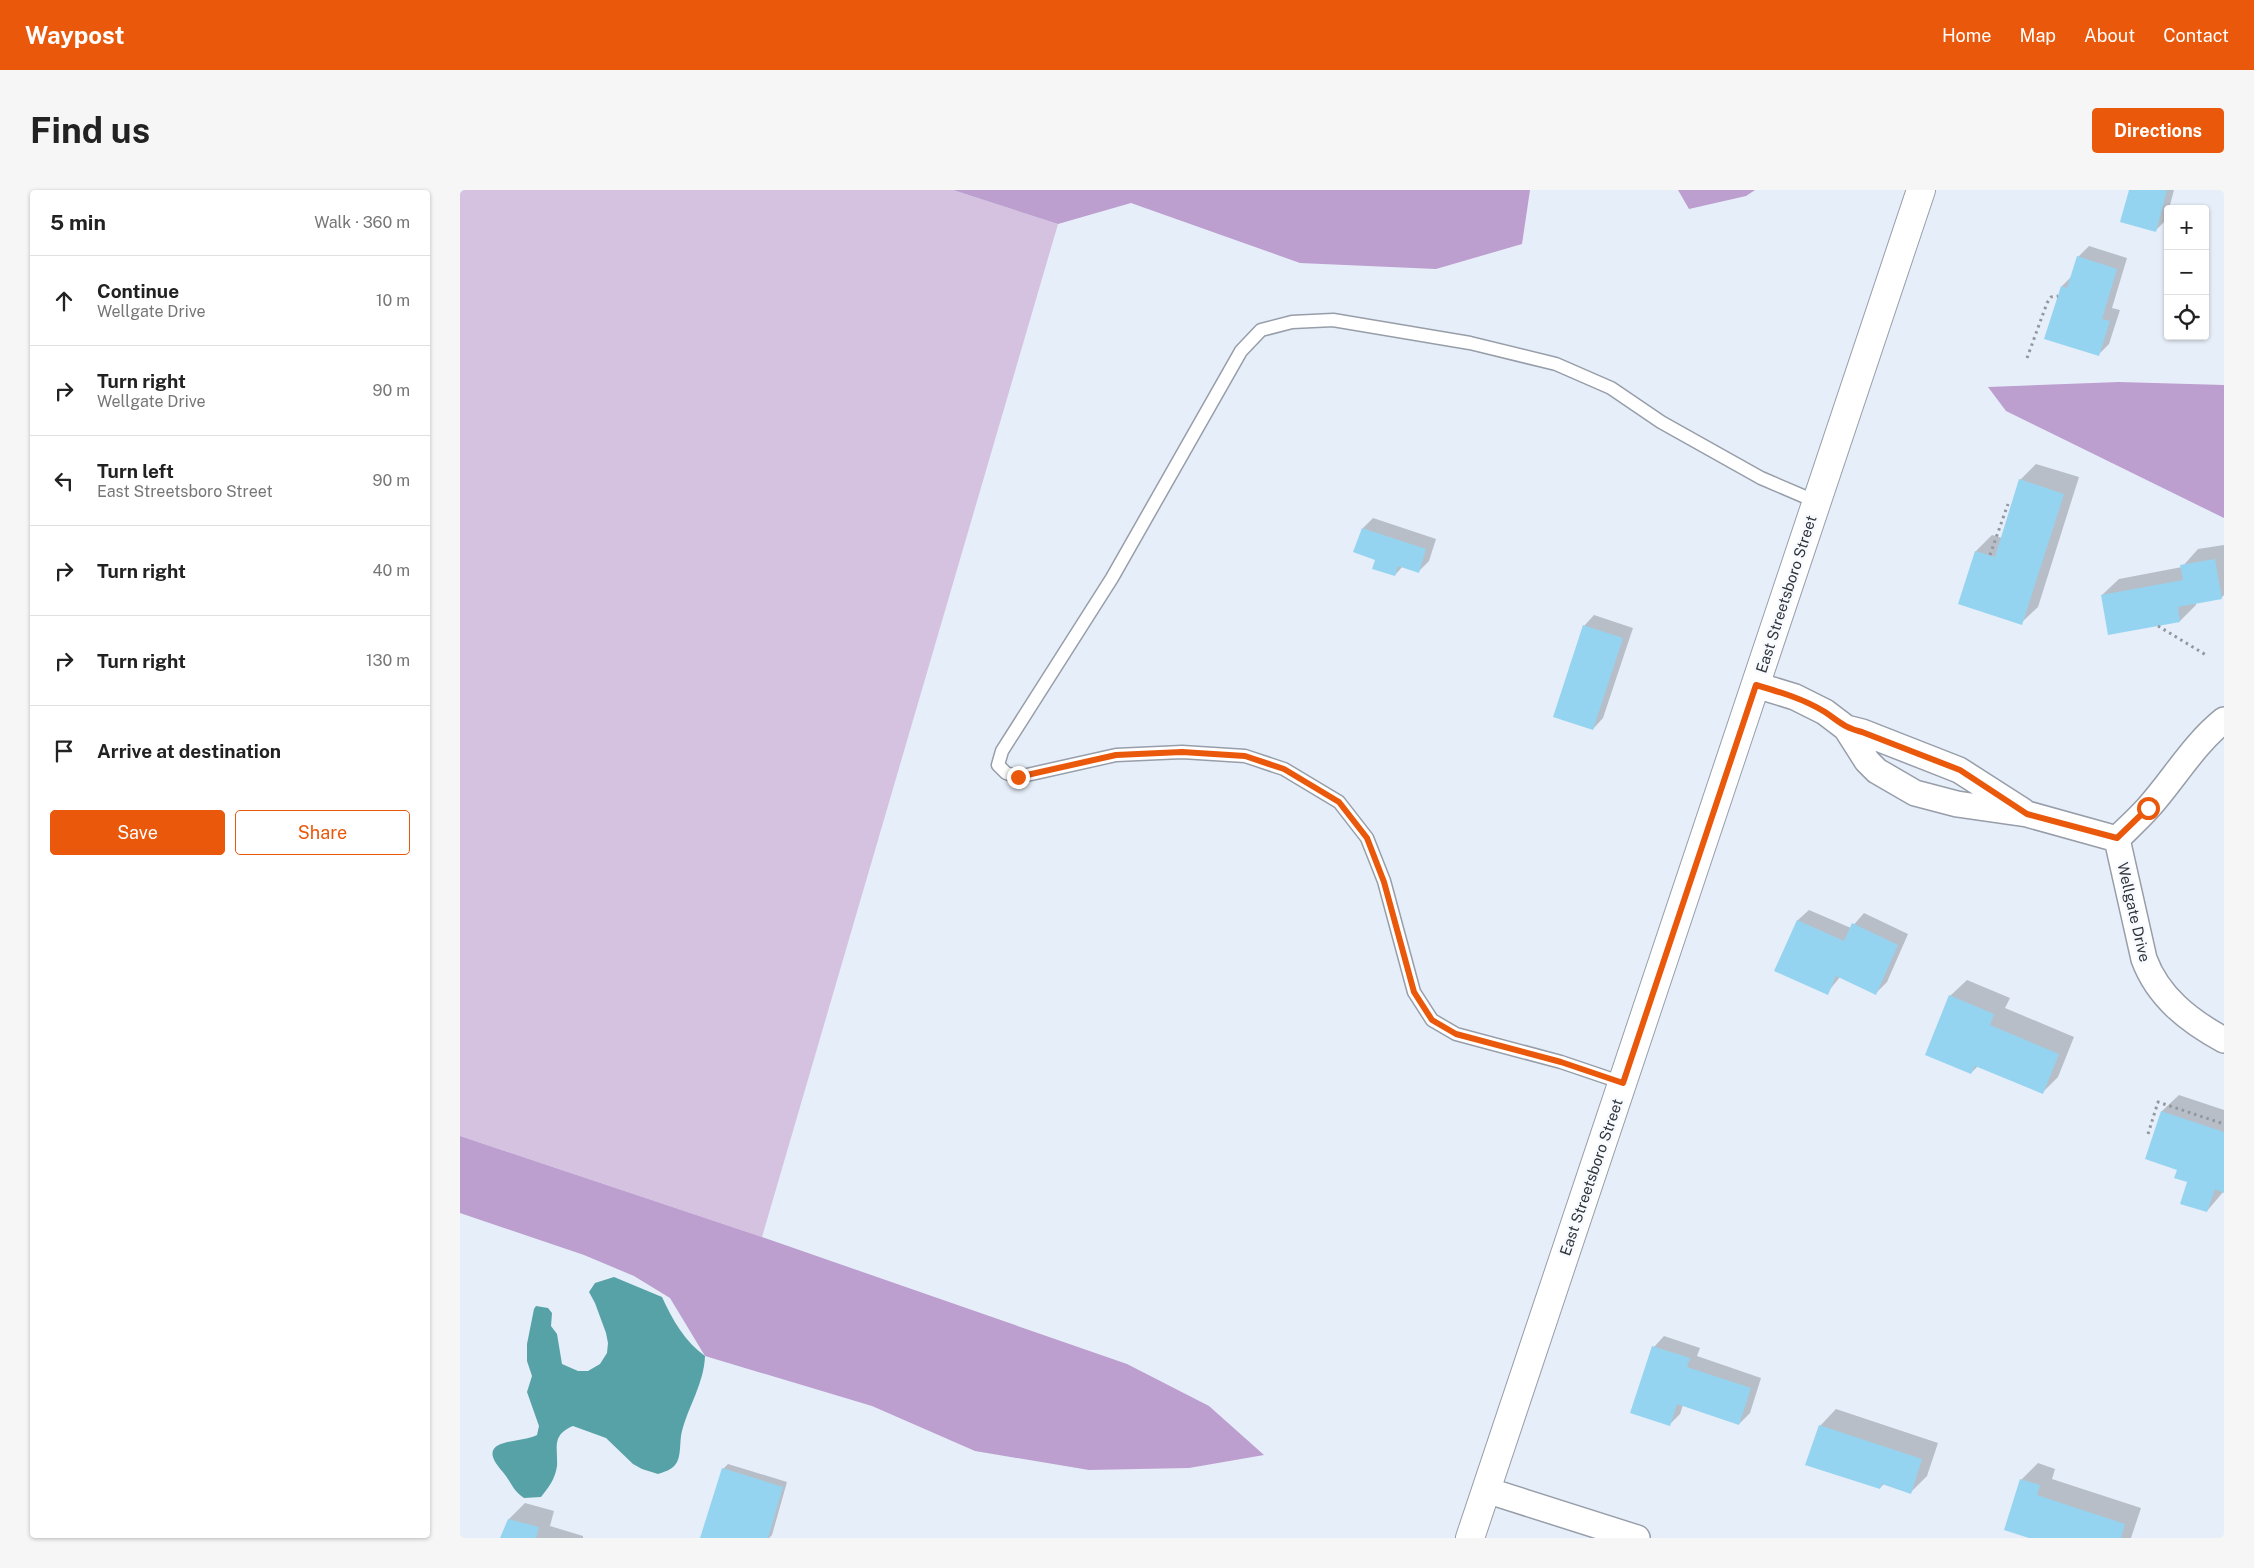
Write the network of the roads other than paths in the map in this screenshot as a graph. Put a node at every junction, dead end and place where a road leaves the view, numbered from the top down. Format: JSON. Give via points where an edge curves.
{"nodes":[{"id":1,"x":1921,"y":190,"type":"edge"},
{"id":2,"x":1817,"y":502,"type":"junction"},
{"id":3,"x":1756,"y":685,"type":"junction"},
{"id":4,"x":2224,"y":720,"type":"edge"},
{"id":5,"x":1846,"y":728,"type":"junction"},
{"id":6,"x":2027,"y":814,"type":"junction"},
{"id":7,"x":2117,"y":838,"type":"junction"},
{"id":8,"x":2224,"y":1040,"type":"edge"},
{"id":9,"x":1623,"y":1083,"type":"junction"},
{"id":10,"x":1486,"y":1490,"type":"junction"},
{"id":11,"x":1470,"y":1538,"type":"edge"},
{"id":12,"x":1637,"y":1538,"type":"edge"}],
"edges":[{"from":1,"to":2,"type":"main road","name":"East Streetsboro Street"},
{"from":2,"to":3,"type":"main road","name":"East Streetsboro Street"},
{"from":2,"to":9,"type":"lane","via":[[1761,478],[1661,422],[1611,388],[1556,364],[1470,344],[1333,320],[1292,322],[1261,330],[1241,351],[1112,578],[1002,751],[998,765],[1006,773],[1018,777],[1116,755],[1182,752],[1245,756],[1284,769],[1339,802],[1367,838],[1384,882],[1414,992],[1432,1020],[1456,1034],[1561,1062]]},
{"from":3,"to":5,"type":"street","via":[[1795,697],[1825,712]]},
{"from":3,"to":9,"type":"main road","name":"East Streetsboro Street"},
{"from":4,"to":7,"type":"street","via":[[2195,749],[2148,808]]},
{"from":5,"to":6,"type":"street","via":[[1960,770]]},
{"from":5,"to":6,"type":"street","via":[[1877,771],[1914,793],[1957,804]]},
{"from":6,"to":7,"type":"street"},
{"from":7,"to":8,"type":"street","name":"Wellgate Drive","via":[[2150,974],[2160,991],[2182,1013]]},
{"from":9,"to":10,"type":"main road","name":"East Streetsboro Street"},
{"from":10,"to":11,"type":"main road","name":"East Streetsboro Street"},
{"from":10,"to":12,"type":"street"}]}
